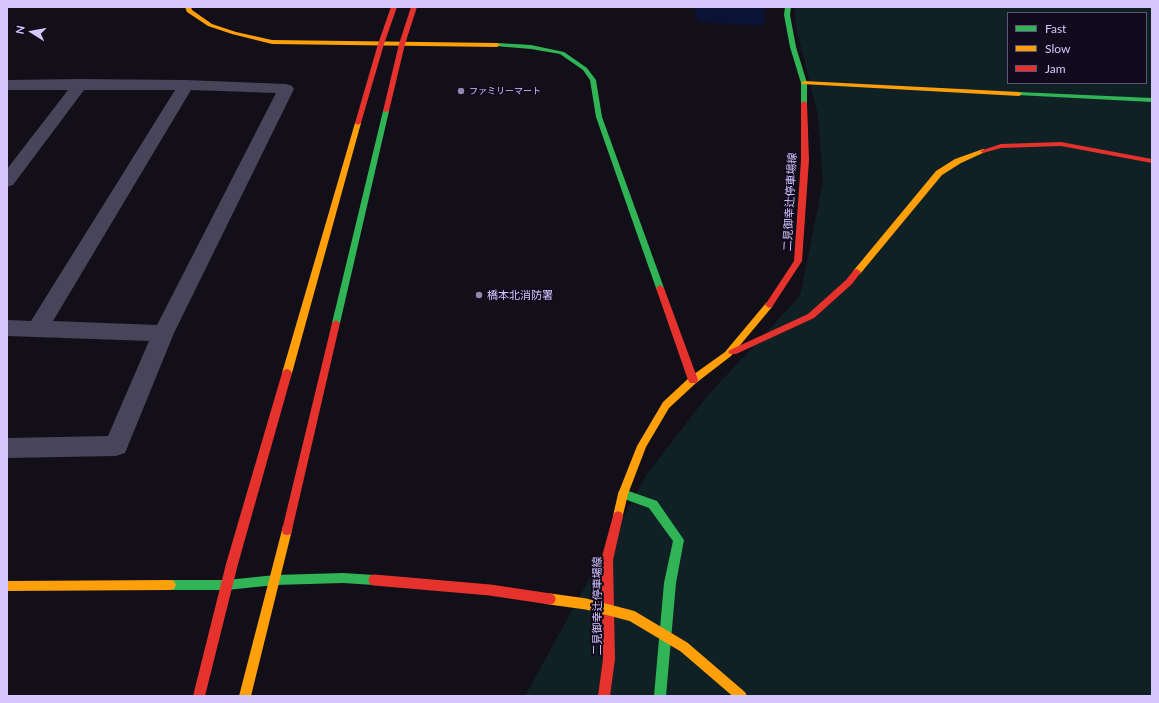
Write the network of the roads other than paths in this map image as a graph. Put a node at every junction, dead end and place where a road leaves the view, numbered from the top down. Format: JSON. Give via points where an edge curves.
{"nodes":[{"id":1,"x":188,"y":7,"type":"edge"},
{"id":2,"x":394,"y":7,"type":"edge"},
{"id":3,"x":414,"y":7,"type":"edge"},
{"id":4,"x":788,"y":7,"type":"edge"},
{"id":5,"x":381,"y":44,"type":"junction"},
{"id":6,"x":402,"y":44,"type":"junction"},
{"id":7,"x":804,"y":82,"type":"junction"},
{"id":8,"x":80,"y":84,"type":"junction"},
{"id":9,"x":7,"y":85,"type":"edge"},
{"id":10,"x":186,"y":85,"type":"junction"},
{"id":11,"x":1152,"y":100,"type":"edge"},
{"id":12,"x":1152,"y":161,"type":"edge"},
{"id":13,"x":7,"y":181,"type":"edge"},
{"id":14,"x":7,"y":328,"type":"edge"},
{"id":15,"x":38,"y":328,"type":"junction"},
{"id":16,"x":163,"y":333,"type":"junction"},
{"id":17,"x":728,"y":354,"type":"junction"},
{"id":18,"x":693,"y":380,"type":"junction"},
{"id":19,"x":7,"y":448,"type":"edge"},
{"id":20,"x":623,"y":494,"type":"junction"},
{"id":21,"x":275,"y":580,"type":"junction"},
{"id":22,"x":227,"y":585,"type":"junction"},
{"id":23,"x":7,"y":586,"type":"edge"},
{"id":24,"x":199,"y":696,"type":"edge"},
{"id":25,"x":245,"y":696,"type":"edge"},
{"id":26,"x":604,"y":696,"type":"edge"},
{"id":27,"x":660,"y":696,"type":"edge"},
{"id":28,"x":741,"y":696,"type":"edge"}],
"edges":[{"from":1,"to":5,"type":"street","via":[[189,11],[210,26],[272,42]]},
{"from":2,"to":5,"type":"street"},
{"from":3,"to":6,"type":"street"},
{"from":4,"to":7,"type":"street","name":"二見御幸辻停車場線","via":[[787,16],[793,47]]},
{"from":5,"to":6,"type":"street"},
{"from":5,"to":22,"type":"street"},
{"from":6,"to":18,"type":"street","via":[[531,47],[562,53],[585,69],[593,80],[599,117]]},
{"from":6,"to":21,"type":"street"},
{"from":7,"to":11,"type":"street"},
{"from":7,"to":17,"type":"street","name":"二見御幸辻停車場線","via":[[805,160],[798,262],[768,306]]},
{"from":8,"to":9,"type":"street"},
{"from":8,"to":10,"type":"street"},
{"from":8,"to":13,"type":"street"},
{"from":10,"to":15,"type":"street"},
{"from":10,"to":16,"type":"street","via":[[286,89]]},
{"from":12,"to":17,"type":"street","via":[[1061,144],[1002,146],[975,153],[939,173],[849,282],[811,316]]},
{"from":14,"to":15,"type":"street"},
{"from":15,"to":16,"type":"street"},
{"from":16,"to":19,"type":"street","via":[[116,446]]},
{"from":17,"to":18,"type":"street","name":"二見御幸辻停車場線"},
{"from":18,"to":20,"type":"street","name":"二見御幸辻停車場線","via":[[666,405],[642,446]]},
{"from":20,"to":26,"type":"street","name":"二見御幸辻停車場線","via":[[607,560],[609,659]]},
{"from":20,"to":27,"type":"street","via":[[653,504],[679,540],[670,583]]},
{"from":21,"to":22,"type":"street"},
{"from":21,"to":25,"type":"street"},
{"from":21,"to":28,"type":"street","bridge":true,"via":[[374,580],[490,590],[586,604],[632,616],[684,647]]},
{"from":22,"to":23,"type":"street"},
{"from":22,"to":24,"type":"street"}]}
